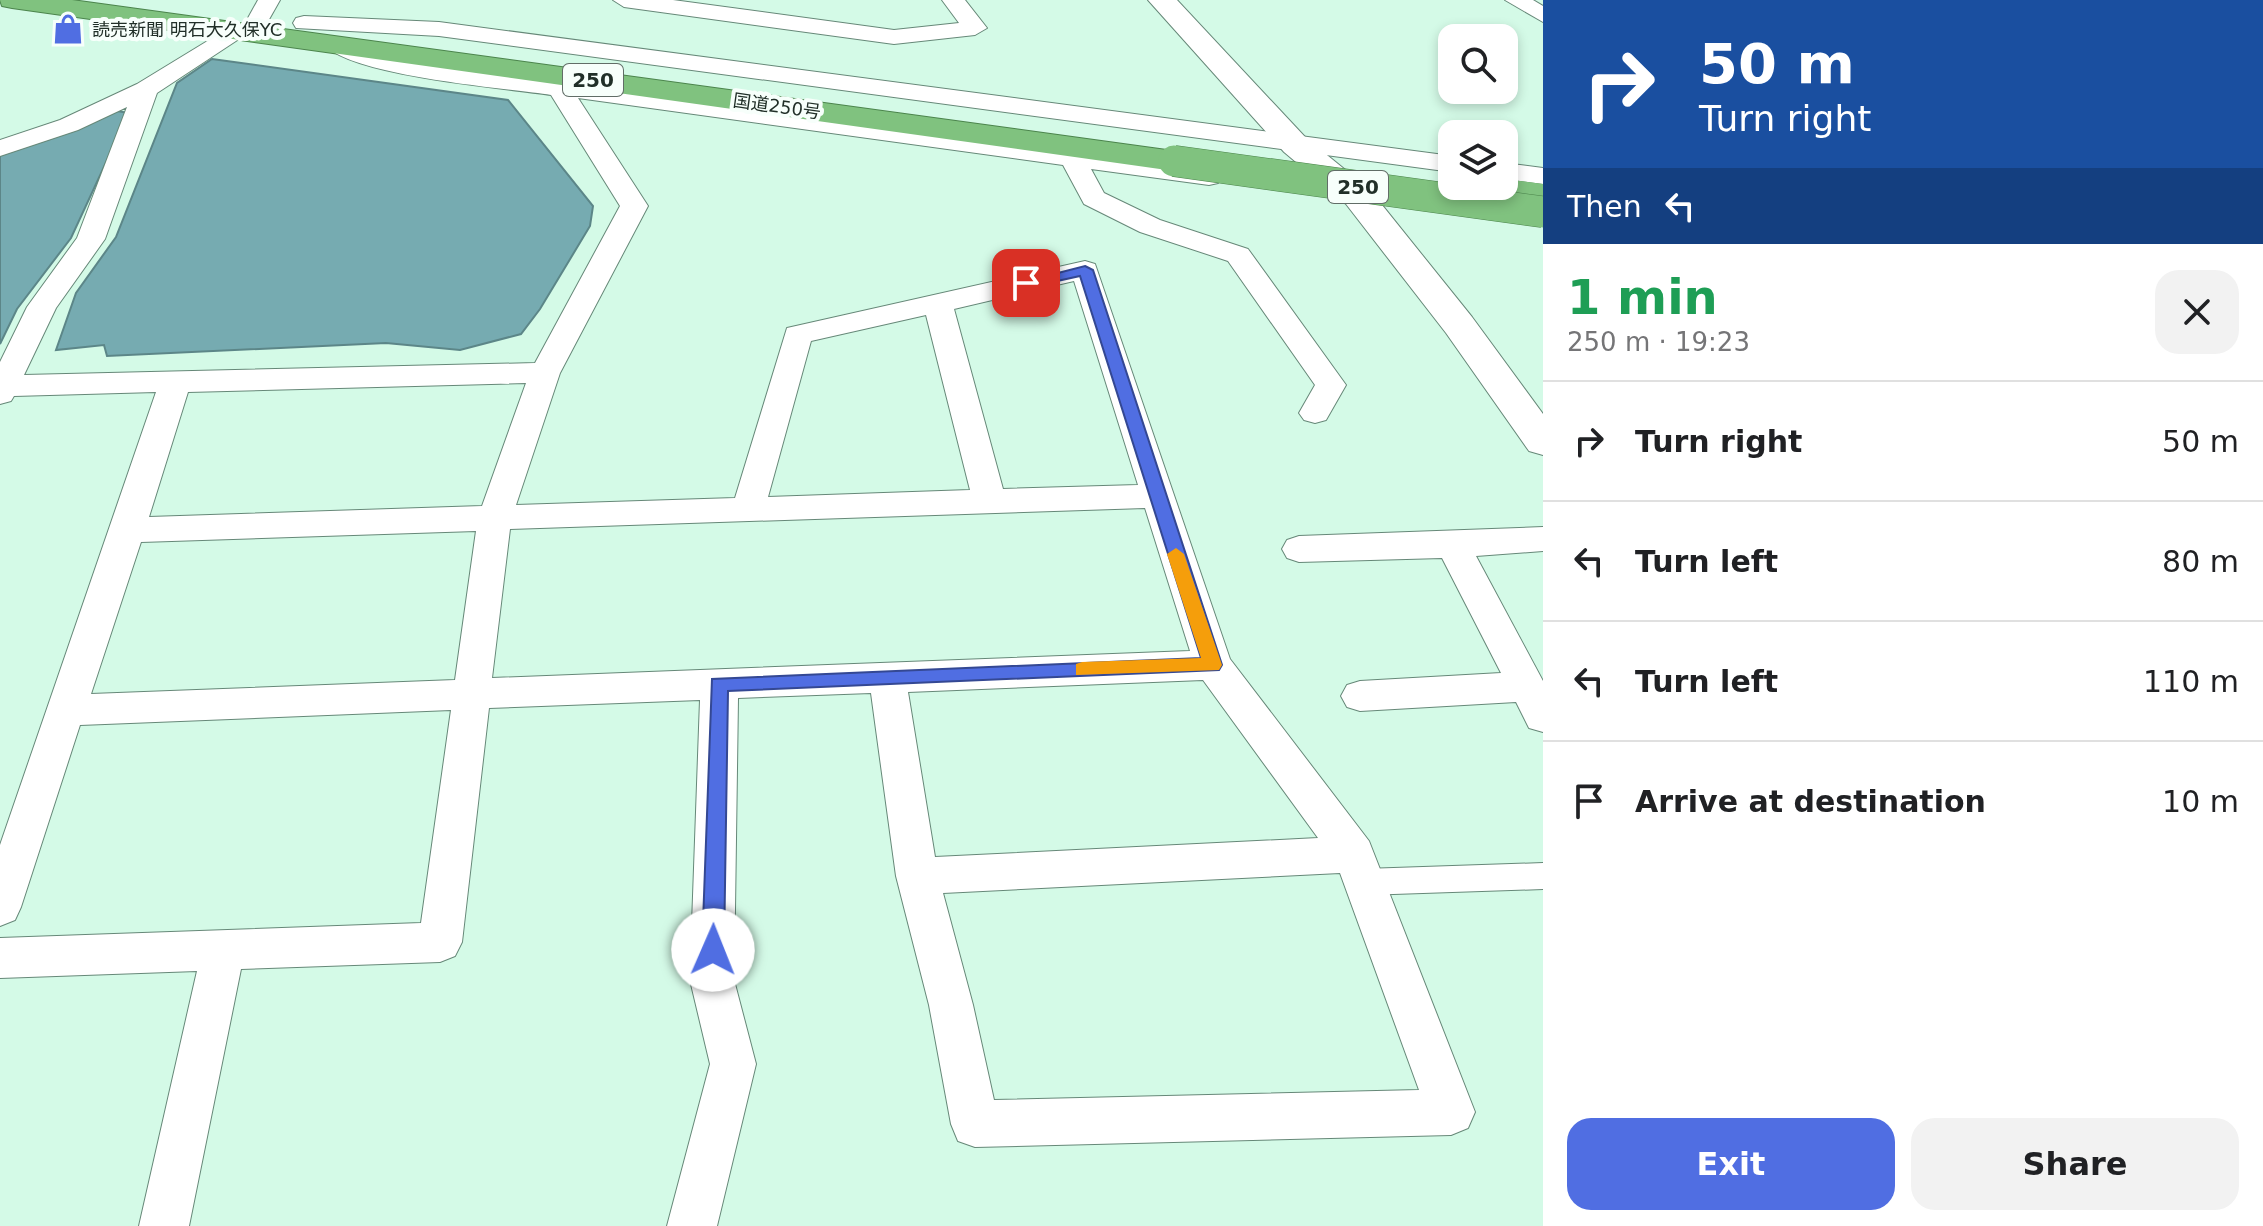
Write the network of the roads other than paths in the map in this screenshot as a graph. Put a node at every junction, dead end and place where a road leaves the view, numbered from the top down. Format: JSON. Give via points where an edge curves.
{"nodes":[{"id":1,"x":12,"y":0,"type":"edge"},
{"id":2,"x":132,"y":0,"type":"edge"},
{"id":3,"x":624,"y":0,"type":"edge"},
{"id":4,"x":953,"y":0,"type":"edge"},
{"id":5,"x":1162,"y":0,"type":"edge"},
{"id":6,"x":1516,"y":0,"type":"edge"},
{"id":7,"x":1543,"y":15,"type":"edge"},
{"id":8,"x":255,"y":16,"type":"edge"},
{"id":9,"x":304,"y":23,"type":"junction"},
{"id":10,"x":335,"y":43,"type":"junction"},
{"id":11,"x":146,"y":89,"type":"junction"},
{"id":12,"x":560,"y":90,"type":"junction"},
{"id":13,"x":1295,"y":145,"type":"junction"},
{"id":14,"x":0,"y":148,"type":"edge"},
{"id":15,"x":1175,"y":153,"type":"junction"},
{"id":16,"x":1073,"y":159,"type":"junction"},
{"id":17,"x":1438,"y":162,"type":"edge"},
{"id":18,"x":1518,"y":173,"type":"edge"},
{"id":19,"x":1543,"y":176,"type":"edge"},
{"id":20,"x":1438,"y":180,"type":"edge"},
{"id":21,"x":1518,"y":190,"type":"edge"},
{"id":22,"x":1543,"y":194,"type":"edge"},
{"id":23,"x":1358,"y":197,"type":"junction"},
{"id":24,"x":1543,"y":212,"type":"edge"},
{"id":25,"x":1543,"y":226,"type":"edge"},
{"id":26,"x":938,"y":304,"type":"junction"},
{"id":27,"x":545,"y":373,"type":"junction"},
{"id":28,"x":175,"y":383,"type":"junction"},
{"id":29,"x":2,"y":390,"type":"edge"},
{"id":30,"x":1315,"y":413,"type":"dead end"},
{"id":31,"x":1543,"y":442,"type":"edge"},
{"id":32,"x":1156,"y":496,"type":"junction"},
{"id":33,"x":989,"y":501,"type":"junction"},
{"id":34,"x":748,"y":510,"type":"junction"},
{"id":35,"x":494,"y":520,"type":"junction"},
{"id":36,"x":129,"y":530,"type":"junction"},
{"id":37,"x":1543,"y":539,"type":"edge"},
{"id":38,"x":1453,"y":545,"type":"junction"},
{"id":39,"x":1299,"y":549,"type":"dead end"},
{"id":40,"x":1213,"y":665,"type":"junction"},
{"id":41,"x":887,"y":677,"type":"junction"},
{"id":42,"x":719,"y":684,"type":"junction"},
{"id":43,"x":472,"y":694,"type":"junction"},
{"id":44,"x":1360,"y":696,"type":"dead end"},
{"id":45,"x":1535,"y":701,"type":"edge"},
{"id":46,"x":64,"y":710,"type":"junction"},
{"id":47,"x":1359,"y":868,"type":"junction"},
{"id":48,"x":917,"y":876,"type":"junction"},
{"id":49,"x":1543,"y":876,"type":"edge"},
{"id":50,"x":0,"y":907,"type":"edge"},
{"id":51,"x":223,"y":950,"type":"junction"},
{"id":52,"x":0,"y":958,"type":"edge"},
{"id":53,"x":164,"y":1226,"type":"edge"},
{"id":54,"x":692,"y":1226,"type":"edge"}],
"edges":[{"from":1,"to":8,"type":"highway","name":"国道250号","number":"250"},
{"from":2,"to":8,"type":"highway","name":"国道250号","number":"250"},
{"from":3,"to":4,"type":"street","via":[[894,37],[975,28]]},
{"from":5,"to":13,"type":"street"},
{"from":6,"to":7,"type":"street"},
{"from":8,"to":9,"type":"highway","name":"国道250号","number":"250"},
{"from":8,"to":10,"type":"highway","name":"国道250号","number":"250"},
{"from":8,"to":11,"type":"street"},
{"from":9,"to":13,"type":"street","via":[[439,29]]},
{"from":9,"to":15,"type":"highway","name":"国道250号","number":"250"},
{"from":10,"to":12,"type":"street","via":[[365,59]]},
{"from":10,"to":15,"type":"highway","name":"国道250号","number":"250"},
{"from":11,"to":14,"type":"street","via":[[69,125]]},
{"from":11,"to":29,"type":"street","via":[[91,239],[42,307]]},
{"from":12,"to":16,"type":"street"},
{"from":12,"to":27,"type":"street","via":[[634,206]]},
{"from":13,"to":17,"type":"street"},
{"from":13,"to":23,"type":"street"},
{"from":15,"to":20,"type":"highway","name":"国道250号","number":"250"},
{"from":15,"to":24,"type":"highway","name":"国道250号","number":"250","bridge":true},
{"from":16,"to":23,"type":"street"},
{"from":16,"to":30,"type":"street","via":[[1093,198],[1150,226],[1238,255],[1331,385]]},
{"from":18,"to":19,"type":"street"},
{"from":21,"to":22,"type":"highway"},
{"from":23,"to":25,"type":"street"},
{"from":23,"to":31,"type":"street"},
{"from":26,"to":32,"type":"street","via":[[1085,270]]},
{"from":26,"to":33,"type":"street"},
{"from":26,"to":34,"type":"street","via":[[798,335]]},
{"from":27,"to":28,"type":"street"},
{"from":27,"to":35,"type":"street"},
{"from":28,"to":29,"type":"street"},
{"from":28,"to":36,"type":"street"},
{"from":32,"to":33,"type":"street"},
{"from":32,"to":40,"type":"street"},
{"from":33,"to":34,"type":"street"},
{"from":34,"to":35,"type":"street"},
{"from":35,"to":36,"type":"street"},
{"from":35,"to":43,"type":"street"},
{"from":36,"to":46,"type":"street"},
{"from":37,"to":38,"type":"street"},
{"from":38,"to":39,"type":"street"},
{"from":38,"to":45,"type":"street"},
{"from":40,"to":41,"type":"street"},
{"from":40,"to":47,"type":"street"},
{"from":41,"to":42,"type":"street"},
{"from":41,"to":48,"type":"street"},
{"from":42,"to":43,"type":"street"},
{"from":42,"to":54,"type":"street","via":[[712,980],[733,1064]]},
{"from":43,"to":46,"type":"street"},
{"from":43,"to":51,"type":"street","via":[[440,942]]},
{"from":44,"to":45,"type":"street"},
{"from":46,"to":50,"type":"street"},
{"from":47,"to":48,"type":"street"},
{"from":47,"to":48,"type":"street","via":[[1451,1112],[975,1124]]},
{"from":47,"to":49,"type":"street"},
{"from":51,"to":52,"type":"street"},
{"from":51,"to":53,"type":"street"}]}
